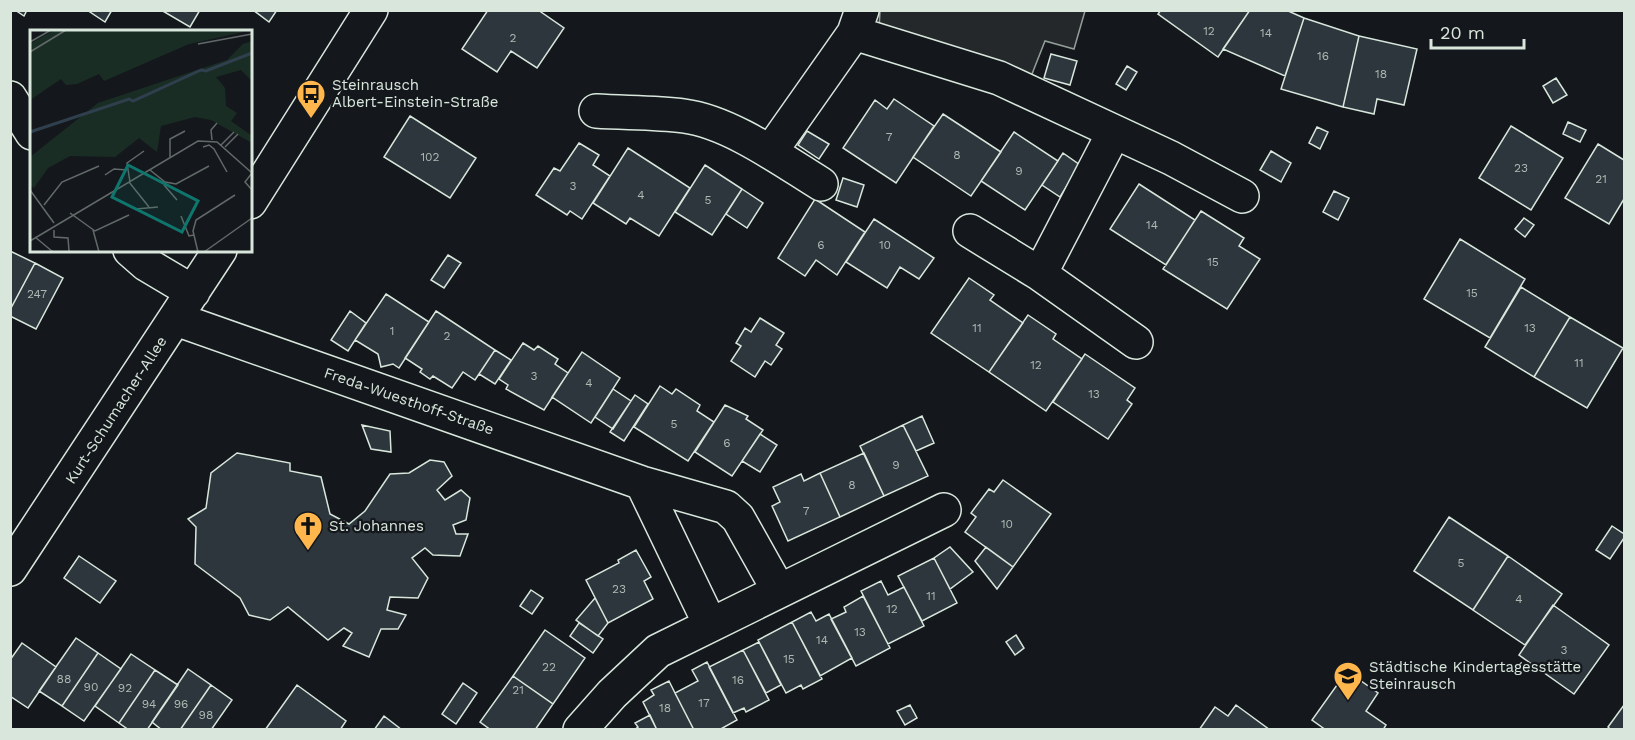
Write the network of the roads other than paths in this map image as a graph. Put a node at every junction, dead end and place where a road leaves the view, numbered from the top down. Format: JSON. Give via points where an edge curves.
{"nodes":[{"id":1,"x":371,"y":10,"type":"edge"},
{"id":2,"x":858,"y":22,"type":"edge"},
{"id":3,"x":596,"y":111,"type":"dead end"},
{"id":4,"x":1114,"y":132,"type":"junction"},
{"id":5,"x":771,"y":151,"type":"junction"},
{"id":6,"x":821,"y":184,"type":"dead end"},
{"id":7,"x":1242,"y":196,"type":"dead end"},
{"id":8,"x":252,"y":199,"type":"edge"},
{"id":9,"x":970,"y":231,"type":"dead end"},
{"id":10,"x":132,"y":252,"type":"edge"},
{"id":11,"x":219,"y":252,"type":"edge"},
{"id":12,"x":1040,"y":274,"type":"junction"},
{"id":13,"x":193,"y":291,"type":"junction"},
{"id":14,"x":176,"y":319,"type":"junction"},
{"id":15,"x":1136,"y":342,"type":"dead end"},
{"id":16,"x":642,"y":483,"type":"junction"},
{"id":17,"x":944,"y":510,"type":"dead end"},
{"id":18,"x":10,"y":569,"type":"edge"},
{"id":19,"x":779,"y":591,"type":"junction"},
{"id":20,"x":710,"y":624,"type":"junction"},
{"id":21,"x":580,"y":729,"type":"edge"}],
"edges":[{"from":1,"to":8,"type":"street"},
{"from":2,"to":4,"type":"street","via":[[999,78]]},
{"from":2,"to":5,"type":"street"},
{"from":3,"to":5,"type":"street","via":[[686,116]]},
{"from":4,"to":7,"type":"street"},
{"from":4,"to":12,"type":"street"},
{"from":5,"to":6,"type":"street"},
{"from":9,"to":12,"type":"street"},
{"from":10,"to":13,"type":"street"},
{"from":11,"to":13,"type":"street","name":"Kurt-Schumacher-Allee"},
{"from":12,"to":15,"type":"street"},
{"from":13,"to":14,"type":"street","name":"Kurt-Schumacher-Allee"},
{"from":14,"to":16,"type":"street","name":"Freda-Wuesthoff-Straße"},
{"from":14,"to":18,"type":"street","name":"Kurt-Schumacher-Allee"},
{"from":16,"to":19,"type":"street","name":"Freda-Wuesthoff-Straße","via":[[726,507],[738,518]]},
{"from":16,"to":20,"type":"street"},
{"from":17,"to":19,"type":"street"},
{"from":19,"to":20,"type":"street"},
{"from":20,"to":21,"type":"street","via":[[658,651]]}]}
